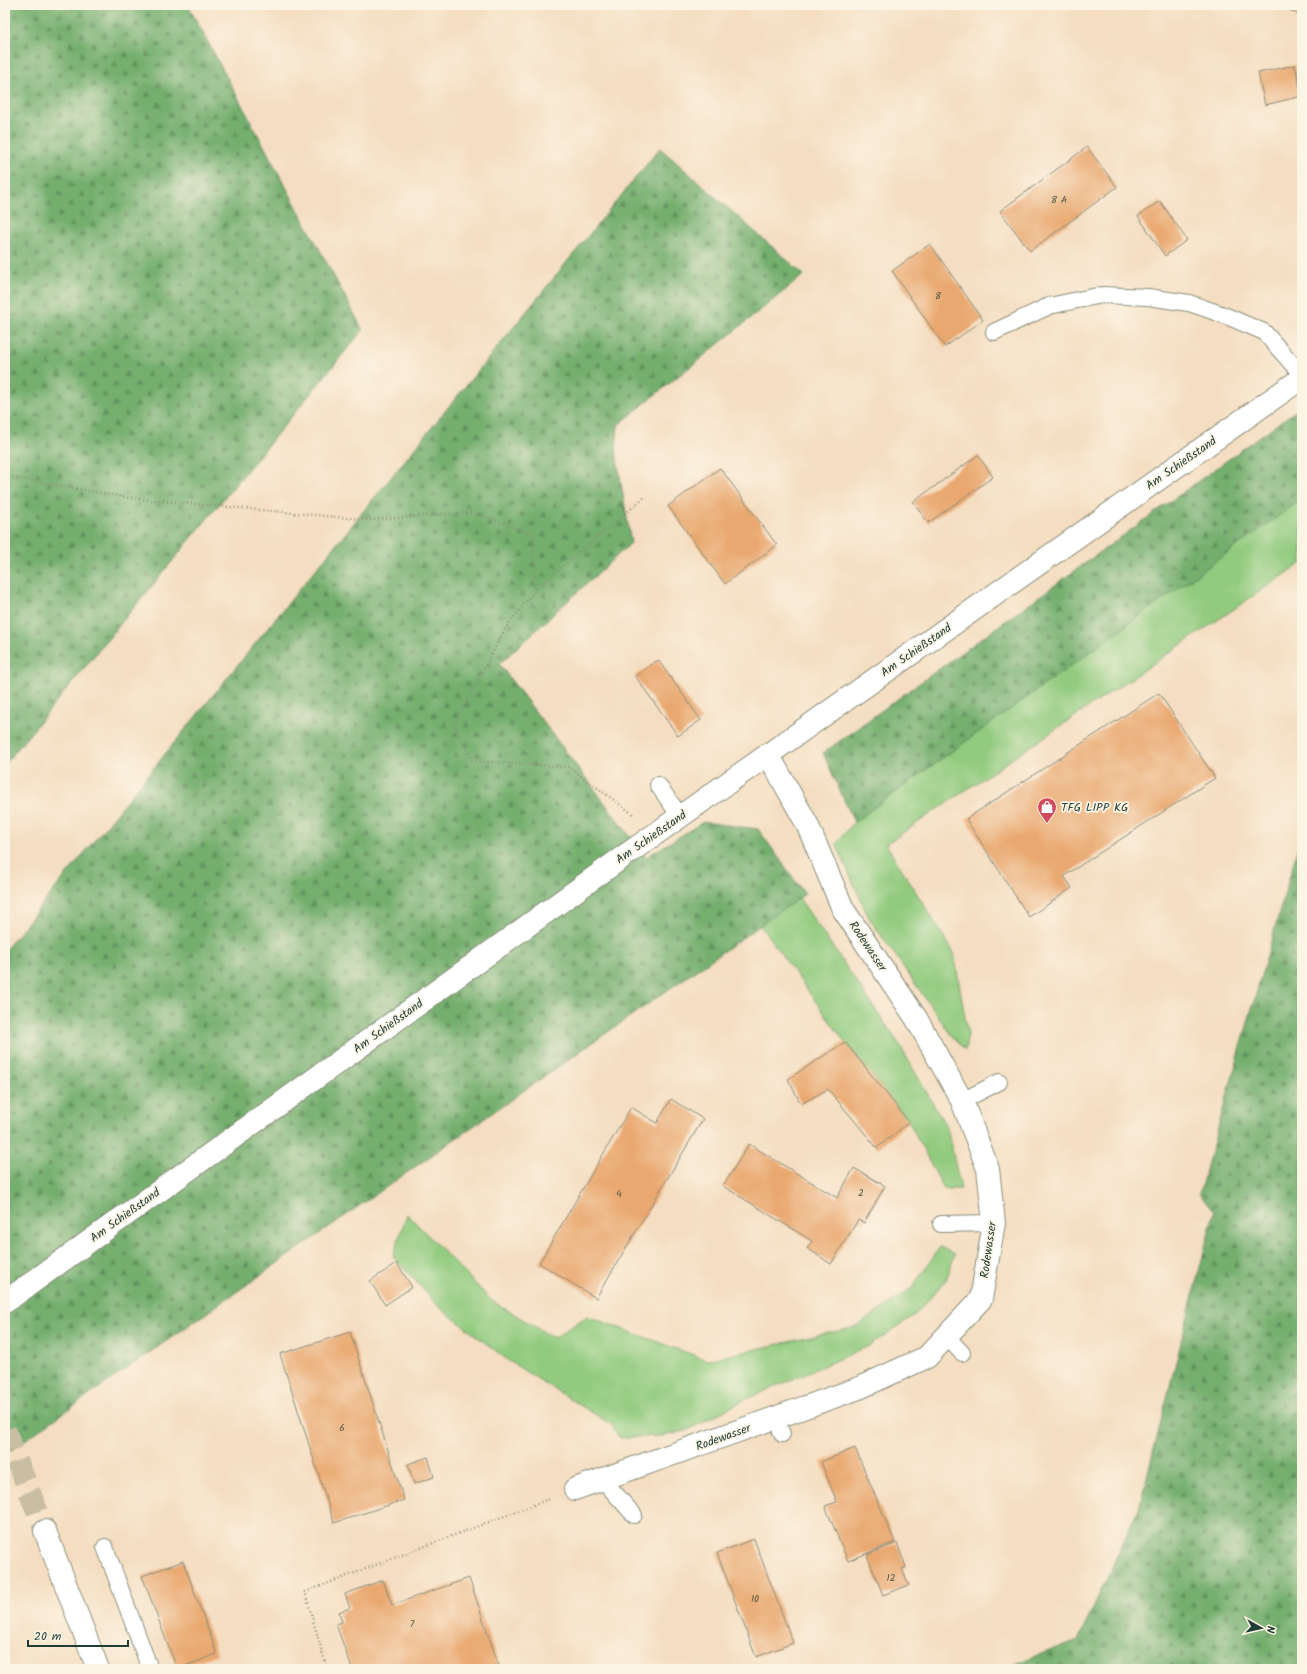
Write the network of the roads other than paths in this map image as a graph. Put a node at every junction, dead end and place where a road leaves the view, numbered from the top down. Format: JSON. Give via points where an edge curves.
{"nodes":[{"id":1,"x":994,"y":332,"type":"dead end"},
{"id":2,"x":1302,"y":377,"type":"edge"},
{"id":3,"x":768,"y":754,"type":"junction"},
{"id":4,"x":658,"y":786,"type":"dead end"},
{"id":5,"x":680,"y":816,"type":"junction"},
{"id":6,"x":999,"y":1082,"type":"dead end"},
{"id":7,"x":962,"y":1101,"type":"junction"},
{"id":8,"x":994,"y":1223,"type":"junction"},
{"id":9,"x":941,"y":1224,"type":"dead end"},
{"id":10,"x":5,"y":1302,"type":"edge"},
{"id":11,"x":946,"y":1336,"type":"junction"},
{"id":12,"x":962,"y":1353,"type":"dead end"},
{"id":13,"x":603,"y":1480,"type":"junction"},
{"id":14,"x":575,"y":1489,"type":"road end"},
{"id":15,"x":634,"y":1515,"type":"dead end"},
{"id":16,"x":45,"y":1531,"type":"tunnel mouth"},
{"id":17,"x":105,"y":1547,"type":"dead end"},
{"id":18,"x":98,"y":1669,"type":"edge"},
{"id":19,"x":150,"y":1669,"type":"edge"}],
"edges":[{"from":1,"to":2,"type":"lane","via":[[1049,306],[1102,295],[1148,297],[1189,303],[1264,332]]},
{"from":2,"to":3,"type":"main road","name":"Am Schießstand"},
{"from":3,"to":5,"type":"main road","name":"Am Schießstand"},
{"from":3,"to":7,"type":"main road","name":"Rodewasser","via":[[807,824],[844,909],[916,1018]]},
{"from":4,"to":5,"type":"lane"},
{"from":5,"to":10,"type":"main road","name":"Am Schießstand"},
{"from":6,"to":7,"type":"lane"},
{"from":7,"to":8,"type":"main road","name":"Rodewasser","via":[[988,1169]]},
{"from":8,"to":9,"type":"lane"},
{"from":8,"to":11,"type":"main road","name":"Rodewasser","via":[[981,1299]]},
{"from":11,"to":12,"type":"lane"},
{"from":11,"to":13,"type":"main road","name":"Rodewasser","via":[[927,1357],[779,1426]]},
{"from":13,"to":14,"type":"main road","name":"Rodewasser"},
{"from":13,"to":15,"type":"lane"},
{"from":16,"to":18,"type":"main road"},
{"from":17,"to":19,"type":"lane"}]}
